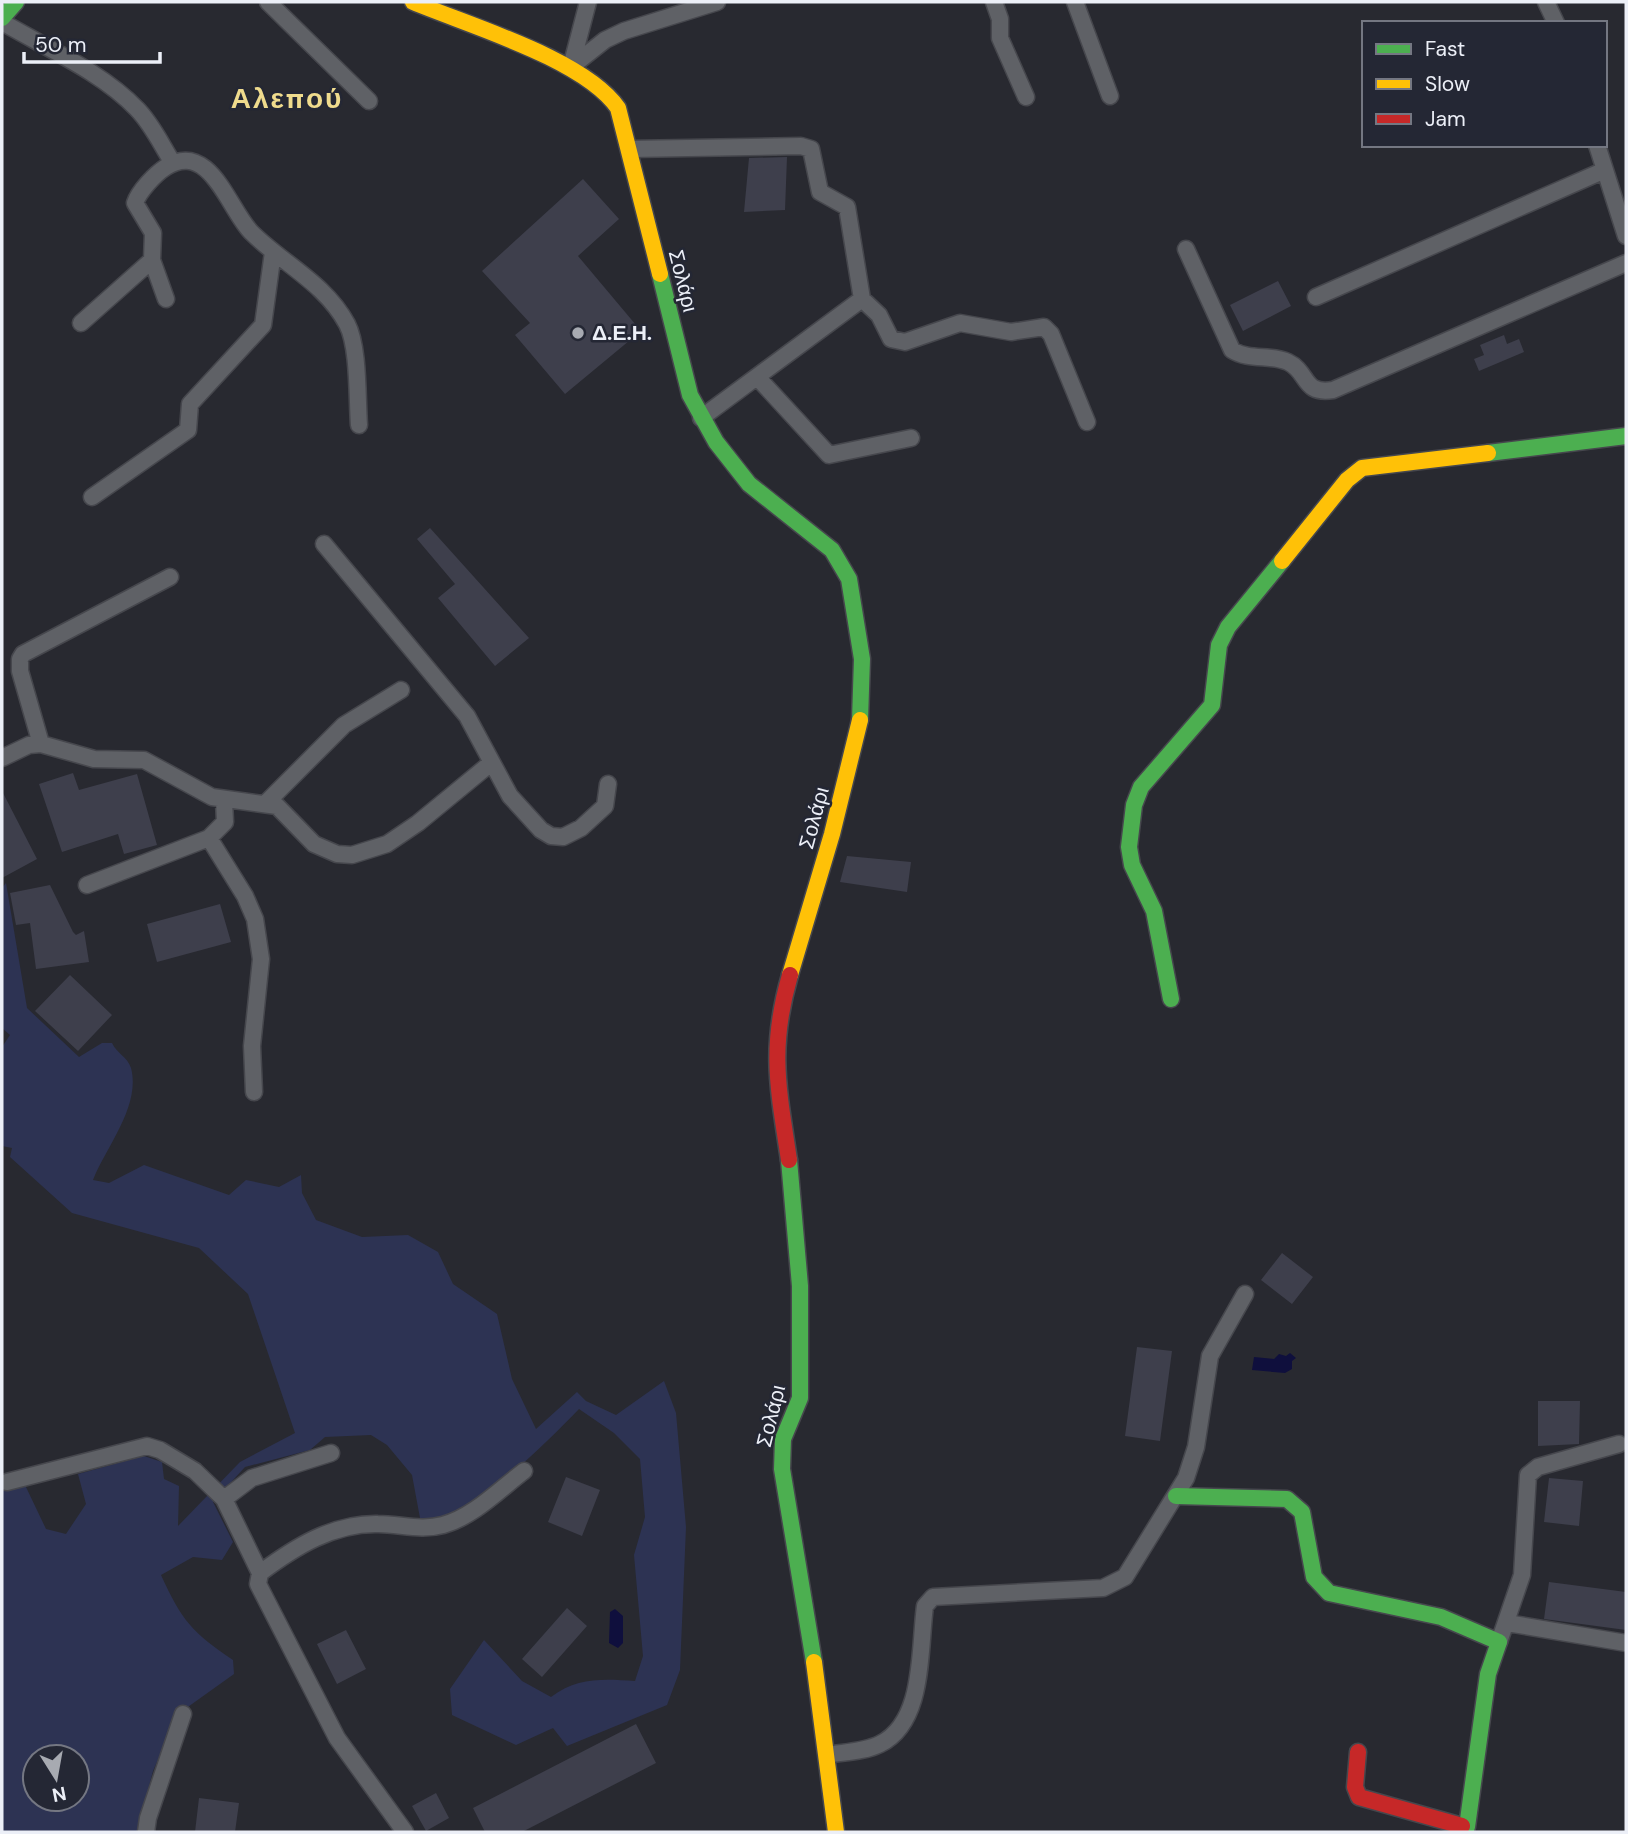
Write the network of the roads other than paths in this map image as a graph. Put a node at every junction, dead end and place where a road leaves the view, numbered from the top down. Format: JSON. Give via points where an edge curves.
{"nodes":[{"id":1,"x":16,"y":2,"type":"edge"},
{"id":2,"x":268,"y":2,"type":"edge"},
{"id":3,"x":413,"y":2,"type":"edge"},
{"id":4,"x":588,"y":2,"type":"edge"},
{"id":5,"x":717,"y":2,"type":"edge"},
{"id":6,"x":994,"y":2,"type":"edge"},
{"id":7,"x":1075,"y":2,"type":"edge"},
{"id":8,"x":1546,"y":2,"type":"edge"},
{"id":9,"x":2,"y":20,"type":"edge"},
{"id":10,"x":1555,"y":21,"type":"edge"},
{"id":11,"x":571,"y":67,"type":"junction"},
{"id":12,"x":1110,"y":96,"type":"dead end"},
{"id":13,"x":1026,"y":97,"type":"dead end"},
{"id":14,"x":369,"y":101,"type":"dead end"},
{"id":15,"x":1598,"y":147,"type":"edge"},
{"id":16,"x":629,"y":149,"type":"junction"},
{"id":17,"x":173,"y":163,"type":"junction"},
{"id":18,"x":1605,"y":170,"type":"junction"},
{"id":19,"x":1626,"y":236,"type":"edge"},
{"id":20,"x":1186,"y":249,"type":"dead end"},
{"id":21,"x":273,"y":252,"type":"junction"},
{"id":22,"x":152,"y":260,"type":"junction"},
{"id":23,"x":1626,"y":263,"type":"edge"},
{"id":24,"x":1316,"y":297,"type":"dead end"},
{"id":25,"x":166,"y":299,"type":"dead end"},
{"id":26,"x":862,"y":299,"type":"junction"},
{"id":27,"x":81,"y":323,"type":"dead end"},
{"id":28,"x":758,"y":378,"type":"junction"},
{"id":29,"x":701,"y":418,"type":"junction"},
{"id":30,"x":1087,"y":422,"type":"dead end"},
{"id":31,"x":359,"y":425,"type":"dead end"},
{"id":32,"x":1626,"y":436,"type":"edge"},
{"id":33,"x":911,"y":438,"type":"dead end"},
{"id":34,"x":92,"y":497,"type":"dead end"},
{"id":35,"x":324,"y":544,"type":"dead end"},
{"id":36,"x":170,"y":577,"type":"dead end"},
{"id":37,"x":401,"y":690,"type":"dead end"},
{"id":38,"x":41,"y":744,"type":"junction"},
{"id":39,"x":2,"y":758,"type":"edge"},
{"id":40,"x":491,"y":763,"type":"junction"},
{"id":41,"x":608,"y":784,"type":"dead end"},
{"id":42,"x":224,"y":801,"type":"junction"},
{"id":43,"x":267,"y":802,"type":"junction"},
{"id":44,"x":209,"y":838,"type":"junction"},
{"id":45,"x":87,"y":885,"type":"dead end"},
{"id":46,"x":1171,"y":999,"type":"dead end"},
{"id":47,"x":254,"y":1092,"type":"dead end"},
{"id":48,"x":1245,"y":1294,"type":"dead end"},
{"id":49,"x":1619,"y":1444,"type":"dead end"},
{"id":50,"x":331,"y":1452,"type":"dead end"},
{"id":51,"x":524,"y":1471,"type":"dead end"},
{"id":52,"x":7,"y":1482,"type":"dead end"},
{"id":53,"x":1176,"y":1496,"type":"junction"},
{"id":54,"x":224,"y":1499,"type":"junction"},
{"id":55,"x":260,"y":1573,"type":"junction"},
{"id":56,"x":1507,"y":1623,"type":"junction"},
{"id":57,"x":1499,"y":1642,"type":"junction"},
{"id":58,"x":1626,"y":1643,"type":"edge"},
{"id":59,"x":183,"y":1714,"type":"dead end"},
{"id":60,"x":1358,"y":1752,"type":"dead end"},
{"id":61,"x":827,"y":1755,"type":"junction"},
{"id":62,"x":1468,"y":1830,"type":"edge"},
{"id":63,"x":146,"y":1832,"type":"edge"},
{"id":64,"x":405,"y":1832,"type":"edge"},
{"id":65,"x":836,"y":1832,"type":"edge"}],
"edges":[{"from":1,"to":9,"type":"street"},
{"from":2,"to":14,"type":"street"},
{"from":3,"to":11,"type":"street","name":"Σολάρι"},
{"from":4,"to":11,"type":"street"},
{"from":5,"to":11,"type":"street","via":[[624,31]]},
{"from":6,"to":13,"type":"street","via":[[1000,38]]},
{"from":7,"to":12,"type":"street"},
{"from":8,"to":10,"type":"street"},
{"from":9,"to":17,"type":"street","via":[[129,101]]},
{"from":11,"to":16,"type":"street","name":"Σολάρι","via":[[608,93],[618,108]]},
{"from":15,"to":18,"type":"street"},
{"from":16,"to":26,"type":"street","via":[[811,149],[820,192],[847,207]]},
{"from":16,"to":29,"type":"street","name":"Σολάρι","via":[[690,395]]},
{"from":17,"to":21,"type":"street","via":[[188,160],[204,167],[250,231]]},
{"from":17,"to":22,"type":"street","via":[[136,200],[153,233]]},
{"from":18,"to":19,"type":"street"},
{"from":18,"to":24,"type":"street"},
{"from":20,"to":23,"type":"street","via":[[1232,350],[1286,361],[1313,389],[1322,391]]},
{"from":21,"to":31,"type":"street","via":[[303,272],[348,326]]},
{"from":21,"to":34,"type":"street","via":[[263,325],[190,404],[188,430]]},
{"from":22,"to":25,"type":"street"},
{"from":22,"to":27,"type":"street"},
{"from":26,"to":28,"type":"street"},
{"from":26,"to":30,"type":"street","via":[[879,315],[891,339],[900,343],[960,323],[1011,332],[1044,327]]},
{"from":28,"to":29,"type":"street"},
{"from":28,"to":33,"type":"street","via":[[829,455]]},
{"from":29,"to":61,"type":"street","name":"Σολάρι","via":[[748,483],[819,539],[845,567],[862,659],[859,727],[776,1037],[775,1065],[794,1192],[800,1286],[800,1398],[783,1439],[782,1469]]},
{"from":32,"to":46,"type":"street","via":[[1362,468],[1347,480],[1227,627],[1219,645],[1212,705],[1141,787],[1134,805],[1129,846],[1132,865],[1154,911]]},
{"from":35,"to":40,"type":"street","via":[[467,716]]},
{"from":36,"to":38,"type":"street","via":[[23,654],[20,671]]},
{"from":37,"to":43,"type":"street","via":[[344,725]]},
{"from":38,"to":39,"type":"street"},
{"from":38,"to":42,"type":"street","via":[[94,759],[130,757],[151,762]]},
{"from":40,"to":41,"type":"street","via":[[510,796],[551,836],[569,835],[593,820],[605,806]]},
{"from":40,"to":43,"type":"street","via":[[418,822],[363,854],[337,854],[314,844],[285,811]]},
{"from":42,"to":43,"type":"street"},
{"from":42,"to":44,"type":"street","via":[[225,822]]},
{"from":44,"to":45,"type":"street"},
{"from":44,"to":47,"type":"street","via":[[255,919],[261,959],[252,1046]]},
{"from":48,"to":53,"type":"street","via":[[1210,1356],[1192,1464]]},
{"from":49,"to":56,"type":"street","via":[[1538,1466],[1528,1475],[1523,1565]]},
{"from":50,"to":54,"type":"street","via":[[252,1478]]},
{"from":51,"to":55,"type":"street","via":[[455,1521],[427,1528],[371,1524],[328,1532]]},
{"from":52,"to":54,"type":"street","via":[[146,1446],[195,1471]]},
{"from":53,"to":57,"type":"street","via":[[1287,1499],[1302,1512],[1314,1577],[1329,1593],[1441,1617]]},
{"from":53,"to":61,"type":"street","via":[[1133,1567],[1115,1584],[933,1597],[925,1606],[915,1688],[902,1724],[880,1744]]},
{"from":54,"to":55,"type":"street"},
{"from":55,"to":64,"type":"street","via":[[258,1584],[320,1708]]},
{"from":56,"to":57,"type":"street"},
{"from":56,"to":58,"type":"street"},
{"from":57,"to":62,"type":"street","via":[[1488,1675]]},
{"from":59,"to":63,"type":"street"},
{"from":60,"to":62,"type":"street","via":[[1355,1787],[1359,1797]]},
{"from":61,"to":65,"type":"street","name":"Σολάρι"}]}
